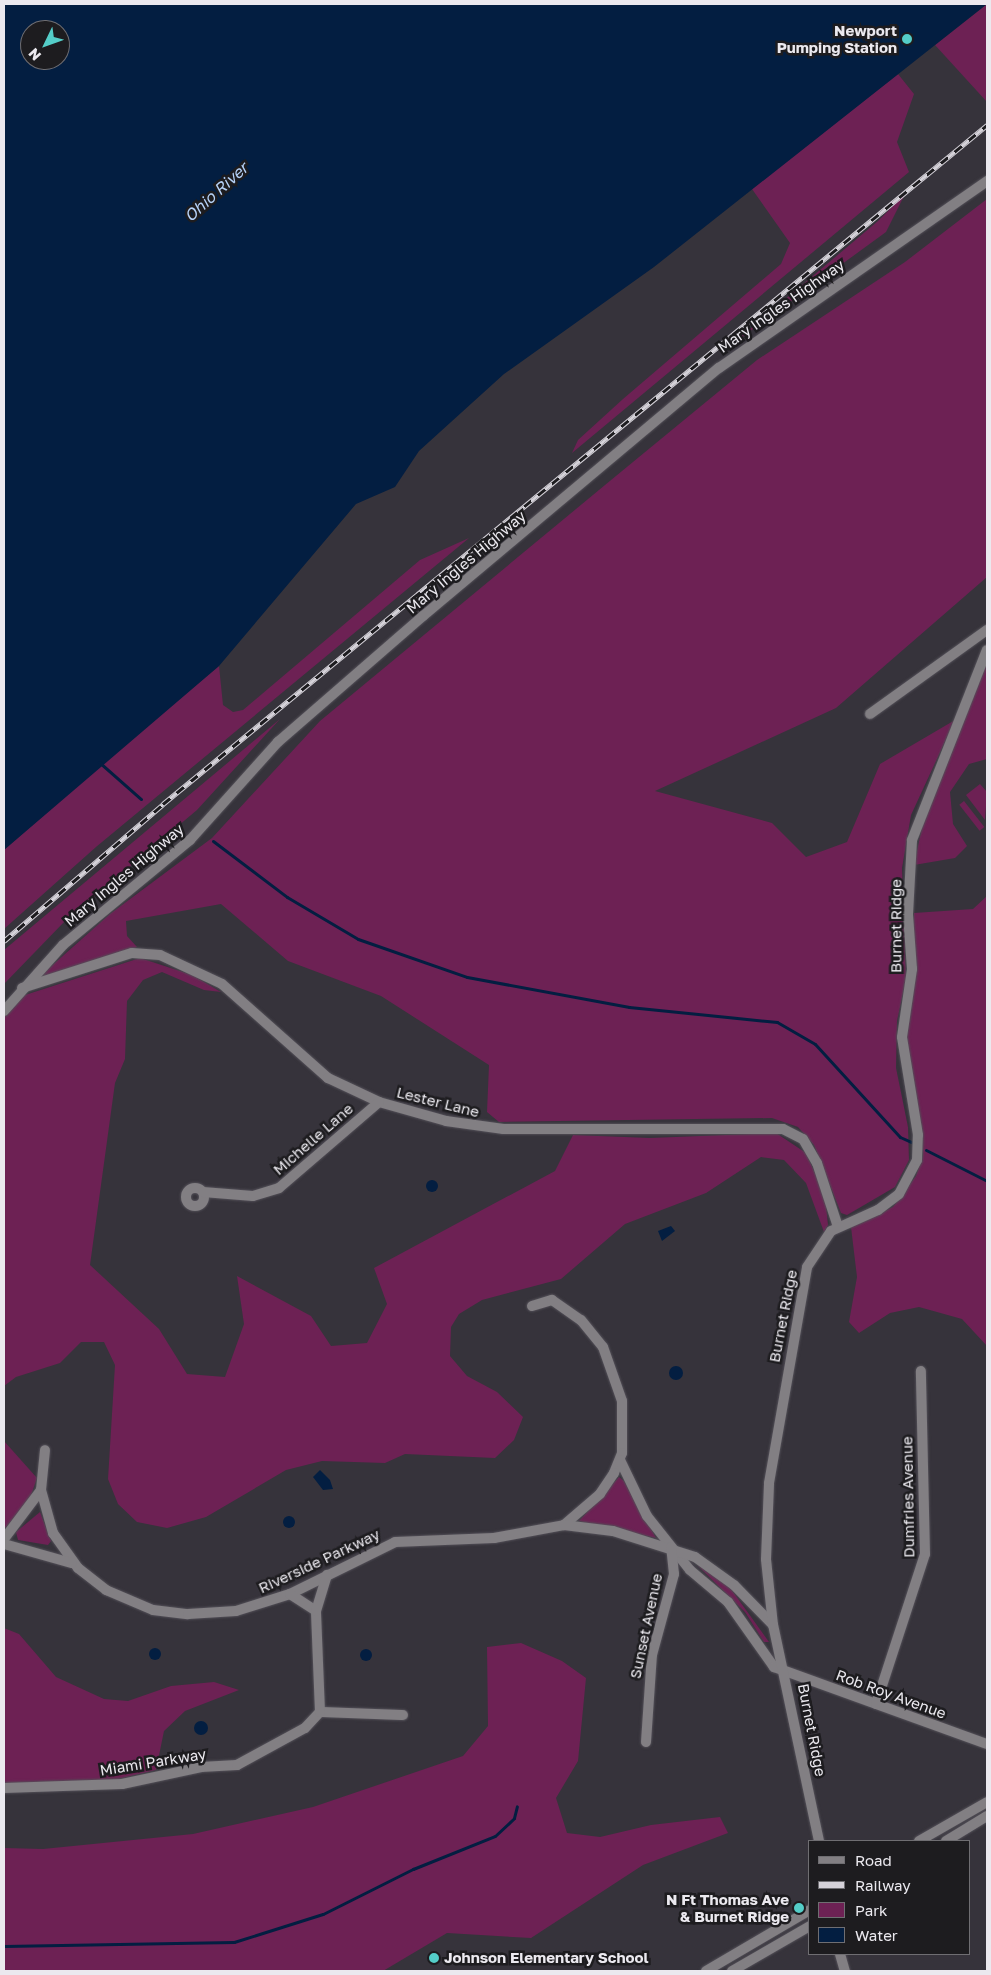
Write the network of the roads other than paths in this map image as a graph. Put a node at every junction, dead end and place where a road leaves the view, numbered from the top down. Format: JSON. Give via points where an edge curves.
{"nodes":[{"id":1,"x":987,"y":181,"type":"edge"},
{"id":2,"x":987,"y":630,"type":"edge"},
{"id":3,"x":987,"y":650,"type":"edge"},
{"id":4,"x":870,"y":714,"type":"dead end"},
{"id":5,"x":22,"y":988,"type":"junction"},
{"id":6,"x":4,"y":1011,"type":"edge"},
{"id":7,"x":379,"y":1102,"type":"junction"},
{"id":8,"x":203,"y":1192,"type":"dead end"},
{"id":9,"x":838,"y":1226,"type":"junction"},
{"id":10,"x":532,"y":1306,"type":"dead end"},
{"id":11,"x":921,"y":1371,"type":"dead end"},
{"id":12,"x":45,"y":1450,"type":"dead end"},
{"id":13,"x":620,"y":1460,"type":"junction"},
{"id":14,"x":40,"y":1490,"type":"junction"},
{"id":15,"x":564,"y":1525,"type":"junction"},
{"id":16,"x":4,"y":1539,"type":"edge"},
{"id":17,"x":4,"y":1544,"type":"edge"},
{"id":18,"x":671,"y":1547,"type":"junction"},
{"id":19,"x":78,"y":1568,"type":"junction"},
{"id":20,"x":327,"y":1575,"type":"junction"},
{"id":21,"x":290,"y":1594,"type":"junction"},
{"id":22,"x":316,"y":1611,"type":"junction"},
{"id":23,"x":773,"y":1625,"type":"junction"},
{"id":24,"x":785,"y":1672,"type":"junction"},
{"id":25,"x":876,"y":1704,"type":"junction"},
{"id":26,"x":320,"y":1712,"type":"junction"},
{"id":27,"x":403,"y":1715,"type":"dead end"},
{"id":28,"x":646,"y":1742,"type":"dead end"},
{"id":29,"x":987,"y":1744,"type":"edge"},
{"id":30,"x":4,"y":1788,"type":"edge"},
{"id":31,"x":987,"y":1802,"type":"edge"},
{"id":32,"x":987,"y":1816,"type":"edge"},
{"id":33,"x":819,"y":1840,"type":"edge"},
{"id":34,"x":921,"y":1840,"type":"edge"},
{"id":35,"x":948,"y":1840,"type":"edge"},
{"id":36,"x":808,"y":1911,"type":"edge"},
{"id":37,"x":808,"y":1927,"type":"edge"},
{"id":38,"x":840,"y":1955,"type":"edge"},
{"id":39,"x":706,"y":1971,"type":"edge"},
{"id":40,"x":732,"y":1971,"type":"edge"},
{"id":41,"x":845,"y":1971,"type":"edge"}],
"edges":[{"from":1,"to":5,"type":"street","name":"Mary Ingles Highway","via":[[719,368],[292,730],[190,840],[63,945]]},
{"from":2,"to":4,"type":"street"},
{"from":3,"to":9,"type":"street","name":"Burnet Ridge","via":[[912,840],[908,914],[912,969],[902,1037],[918,1135],[916,1160],[899,1194],[878,1210]]},
{"from":5,"to":6,"type":"street","name":"Mary Ingles Highway"},
{"from":5,"to":7,"type":"street","name":"Lester Lane","via":[[132,953],[166,957],[222,984],[318,1072]]},
{"from":7,"to":8,"type":"street","name":"Michelle Lane","via":[[279,1188],[253,1196]]},
{"from":7,"to":9,"type":"street","name":"Lester Lane","via":[[482,1128],[784,1129],[802,1139],[817,1163]]},
{"from":9,"to":23,"type":"street","name":"Burnet Ridge","via":[[824,1239],[803,1280],[769,1483],[766,1559]]},
{"from":10,"to":13,"type":"street","via":[[552,1300],[560,1304],[581,1320],[603,1347],[621,1393]]},
{"from":11,"to":25,"type":"street","name":"Dumfries Avenue","via":[[925,1554]]},
{"from":12,"to":14,"type":"street","name":"Riverside Parkway"},
{"from":13,"to":15,"type":"street","via":[[600,1494]]},
{"from":13,"to":18,"type":"street","via":[[640,1506]]},
{"from":14,"to":16,"type":"street","name":"Riverside Parkway"},
{"from":14,"to":19,"type":"street","name":"Riverside Parkway","via":[[53,1533]]},
{"from":15,"to":18,"type":"street","name":"Riverside Parkway","via":[[613,1531]]},
{"from":15,"to":20,"type":"street","name":"Riverside Parkway","via":[[494,1538],[395,1542]]},
{"from":17,"to":19,"type":"street","name":"Riverside Parkway","via":[[61,1557]]},
{"from":18,"to":23,"type":"street","name":"Riverside Parkway","via":[[714,1568]]},
{"from":18,"to":24,"type":"street","via":[[690,1570],[728,1602],[766,1659]]},
{"from":18,"to":28,"type":"street","name":"Sunset Avenue","via":[[674,1574],[652,1655]]},
{"from":19,"to":21,"type":"street","name":"Riverside Parkway","via":[[119,1597],[172,1614],[236,1611]]},
{"from":20,"to":21,"type":"street","name":"Riverside Parkway"},
{"from":20,"to":22,"type":"street"},
{"from":21,"to":22,"type":"street"},
{"from":22,"to":26,"type":"street"},
{"from":23,"to":24,"type":"street","name":"Burnet Ridge"},
{"from":24,"to":25,"type":"street","name":"Rob Roy Avenue"},
{"from":24,"to":33,"type":"street","name":"Burnet Ridge"},
{"from":25,"to":29,"type":"street","name":"Rob Roy Avenue"},
{"from":26,"to":27,"type":"street"},
{"from":26,"to":30,"type":"street","name":"Miami Parkway","via":[[305,1728],[238,1765],[201,1767],[122,1784]]},
{"from":31,"to":34,"type":"street"},
{"from":32,"to":35,"type":"street"},
{"from":36,"to":39,"type":"street"},
{"from":37,"to":40,"type":"street"},
{"from":38,"to":41,"type":"street"}]}
